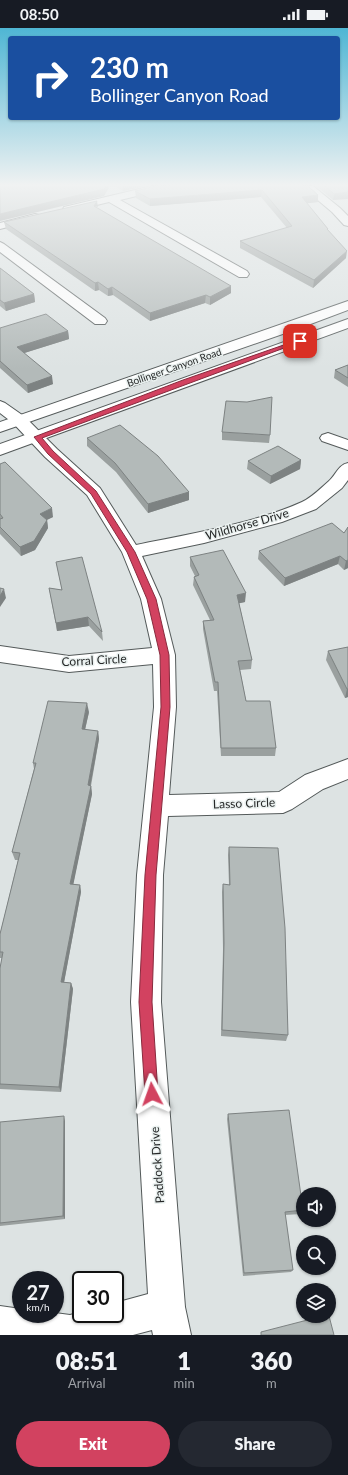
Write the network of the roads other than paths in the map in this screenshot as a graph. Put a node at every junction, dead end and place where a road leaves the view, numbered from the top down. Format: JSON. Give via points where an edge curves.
{"nodes":[{"id":1,"x":1,"y":247,"type":"edge"},
{"id":2,"x":195,"y":247,"type":"edge"},
{"id":3,"x":243,"y":274,"type":"dead end"},
{"id":4,"x":348,"y":305,"type":"edge"},
{"id":5,"x":100,"y":321,"type":"dead end"},
{"id":6,"x":348,"y":323,"type":"edge"},
{"id":7,"x":6,"y":417,"type":"edge"},
{"id":8,"x":37,"y":437,"type":"junction"},
{"id":9,"x":328,"y":438,"type":"dead end"},
{"id":10,"x":348,"y":445,"type":"edge"},
{"id":11,"x":0,"y":450,"type":"edge"},
{"id":12,"x":348,"y":468,"type":"edge"},
{"id":13,"x":131,"y":552,"type":"junction"},
{"id":14,"x":0,"y":654,"type":"edge"},
{"id":15,"x":164,"y":655,"type":"junction"},
{"id":16,"x":348,"y":769,"type":"edge"},
{"id":17,"x":156,"y":806,"type":"junction"},
{"id":18,"x":169,"y":1321,"type":"edge"},
{"id":19,"x":0,"y":1325,"type":"edge"}],
"edges":[{"from":1,"to":5,"type":"street"},
{"from":2,"to":3,"type":"street"},
{"from":4,"to":7,"type":"street","name":"Bollinger Canyon Road","via":[[295,325]]},
{"from":6,"to":8,"type":"street","name":"Bollinger Canyon Road"},
{"from":7,"to":8,"type":"street","name":"Paddock Drive"},
{"from":8,"to":11,"type":"street","name":"Bollinger Canyon Road"},
{"from":8,"to":13,"type":"street","name":"Paddock Drive","via":[[94,492]]},
{"from":9,"to":10,"type":"street"},
{"from":12,"to":13,"type":"street","name":"Wildhorse Drive","via":[[336,484],[310,505],[276,518],[204,537]]},
{"from":13,"to":15,"type":"street","name":"Paddock Drive","via":[[151,599]]},
{"from":14,"to":15,"type":"street","name":"Corral Circle","via":[[69,664]]},
{"from":15,"to":17,"type":"street","name":"Paddock Drive","via":[[165,707]]},
{"from":16,"to":17,"type":"street","name":"Lasso Circle","via":[[314,782],[283,802]]},
{"from":17,"to":18,"type":"street","name":"Paddock Drive","via":[[150,875],[146,1002]]},
{"from":18,"to":19,"type":"street","via":[[70,1334]]}]}
